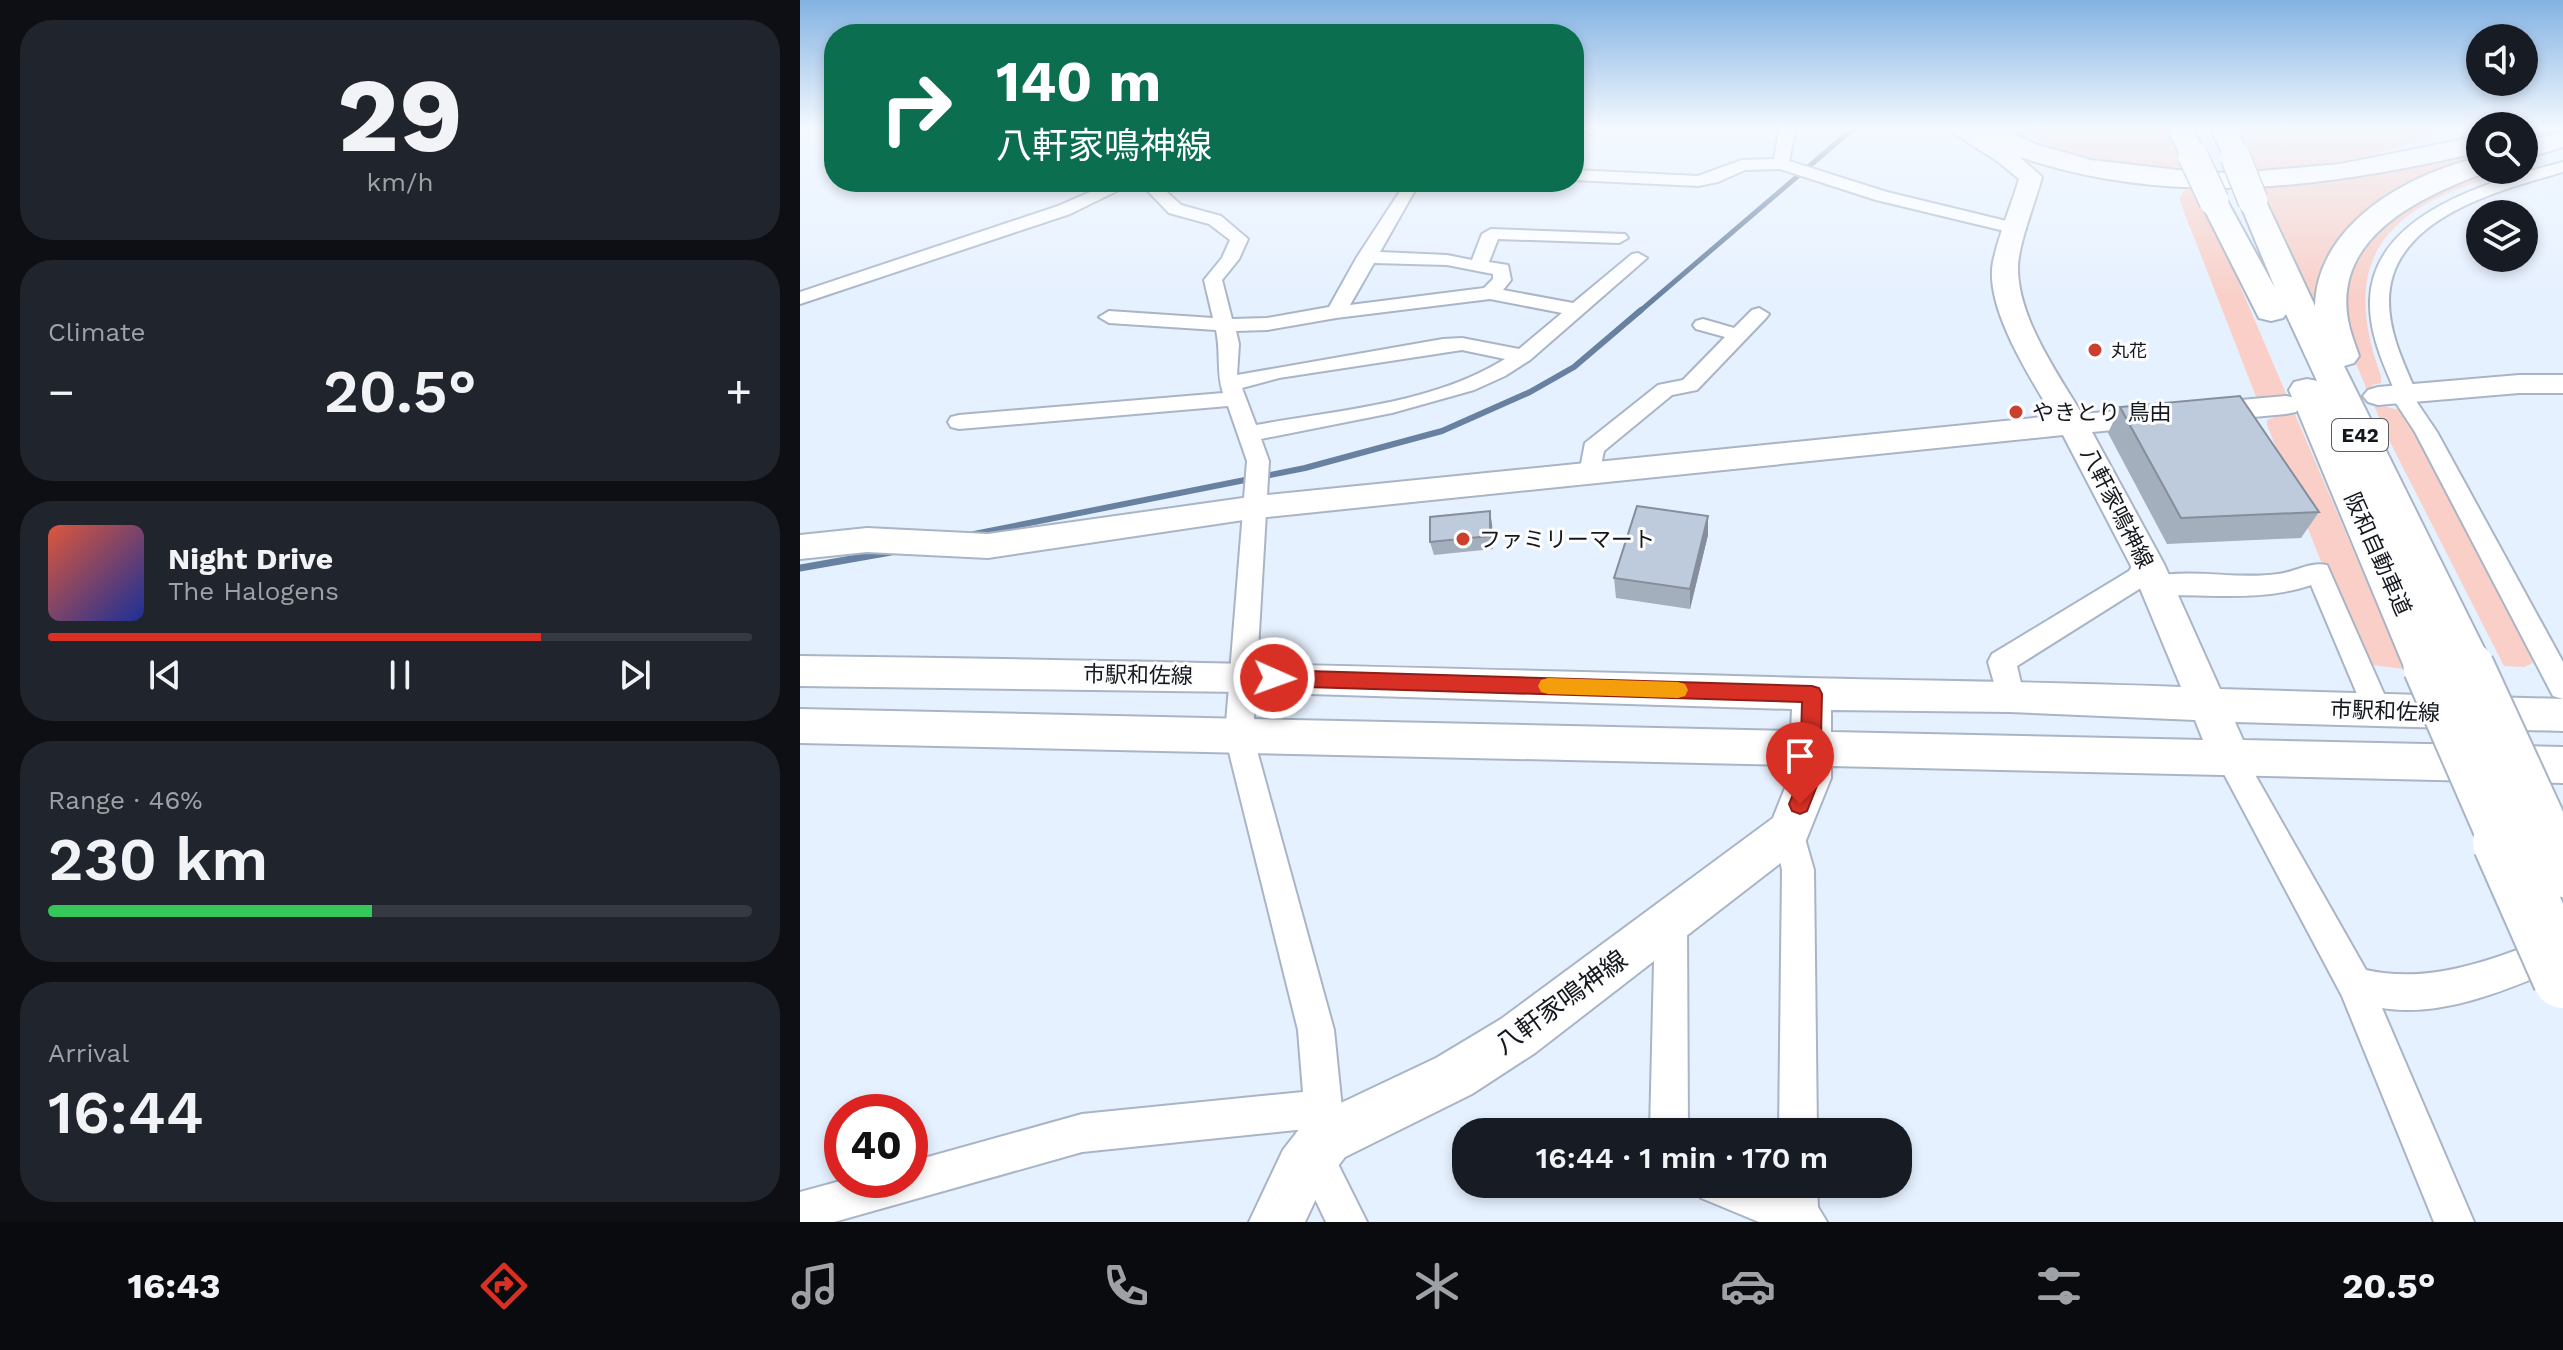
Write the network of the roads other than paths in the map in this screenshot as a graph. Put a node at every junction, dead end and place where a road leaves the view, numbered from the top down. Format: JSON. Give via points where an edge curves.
{"nodes":[{"id":1,"x":1844,"y":184,"type":"edge"},
{"id":2,"x":2031,"y":184,"type":"edge"},
{"id":3,"x":2225,"y":184,"type":"edge"},
{"id":4,"x":2225,"y":184,"type":"edge"},
{"id":5,"x":2431,"y":184,"type":"edge"},
{"id":6,"x":2499,"y":184,"type":"edge"},
{"id":7,"x":1104,"y":192,"type":"edge"},
{"id":8,"x":1157,"y":192,"type":"edge"},
{"id":9,"x":1405,"y":192,"type":"edge"},
{"id":10,"x":2232,"y":201,"type":"junction"},
{"id":11,"x":2017,"y":229,"type":"junction"},
{"id":12,"x":1619,"y":238,"type":"dead end"},
{"id":13,"x":1366,"y":257,"type":"junction"},
{"id":14,"x":1638,"y":258,"type":"dead end"},
{"id":15,"x":1478,"y":267,"type":"junction"},
{"id":16,"x":1490,"y":293,"type":"junction"},
{"id":17,"x":800,"y":298,"type":"edge"},
{"id":18,"x":1577,"y":310,"type":"junction"},
{"id":19,"x":1336,"y":312,"type":"junction"},
{"id":20,"x":1759,"y":314,"type":"dead end"},
{"id":21,"x":1109,"y":317,"type":"dead end"},
{"id":22,"x":1224,"y":325,"type":"junction"},
{"id":23,"x":1703,"y":325,"type":"dead end"},
{"id":24,"x":1738,"y":335,"type":"junction"},
{"id":25,"x":1523,"y":356,"type":"junction"},
{"id":26,"x":2563,"y":384,"type":"edge"},
{"id":27,"x":1233,"y":392,"type":"junction"},
{"id":28,"x":2395,"y":395,"type":"junction"},
{"id":29,"x":2286,"y":405,"type":"dead end"},
{"id":30,"x":959,"y":422,"type":"dead end"},
{"id":31,"x":2073,"y":424,"type":"junction"},
{"id":32,"x":2356,"y":427,"type":"junction"},
{"id":33,"x":1248,"y":434,"type":"junction"},
{"id":34,"x":1590,"y":474,"type":"junction"},
{"id":35,"x":1257,"y":507,"type":"junction"},
{"id":36,"x":800,"y":547,"type":"edge"},
{"id":37,"x":2152,"y":574,"type":"junction"},
{"id":38,"x":2449,"y":666,"type":"junction"},
{"id":39,"x":800,"y":671,"type":"edge"},
{"id":40,"x":1242,"y":677,"type":"junction"},
{"id":41,"x":2563,"y":688,"type":"edge"},
{"id":42,"x":1812,"y":694,"type":"junction"},
{"id":43,"x":2010,"y":696,"type":"junction"},
{"id":44,"x":2207,"y":703,"type":"junction"},
{"id":45,"x":2378,"y":712,"type":"junction"},
{"id":46,"x":2563,"y":715,"type":"edge"},
{"id":47,"x":800,"y":726,"type":"edge"},
{"id":48,"x":1239,"y":736,"type":"junction"},
{"id":49,"x":1810,"y":750,"type":"junction"},
{"id":50,"x":2231,"y":759,"type":"junction"},
{"id":51,"x":2563,"y":765,"type":"edge"},
{"id":52,"x":1789,"y":831,"type":"junction"},
{"id":53,"x":2563,"y":867,"type":"edge"},
{"id":54,"x":1671,"y":921,"type":"junction"},
{"id":55,"x":2563,"y":950,"type":"edge"},
{"id":56,"x":2563,"y":978,"type":"edge"},
{"id":57,"x":2355,"y":985,"type":"junction"},
{"id":58,"x":1669,"y":1118,"type":"edge"},
{"id":59,"x":1798,"y":1118,"type":"edge"},
{"id":60,"x":1321,"y":1134,"type":"junction"},
{"id":61,"x":1765,"y":1198,"type":"edge"},
{"id":62,"x":1801,"y":1208,"type":"edge"},
{"id":63,"x":800,"y":1212,"type":"edge"},
{"id":64,"x":1277,"y":1222,"type":"edge"},
{"id":65,"x":1347,"y":1222,"type":"edge"},
{"id":66,"x":2454,"y":1222,"type":"edge"}],
"edges":[{"from":1,"to":11,"type":"street"},
{"from":2,"to":11,"type":"street","name":"八軒家鳴神線"},
{"from":3,"to":10,"type":"highway","name":"阪和自動車道","number":"E42","bridge":true},
{"from":4,"to":10,"type":"highway","bridge":true},
{"from":5,"to":32,"type":"highway","via":[[2363,228],[2341,255],[2331,282],[2329,307],[2354,385]]},
{"from":6,"to":28,"type":"street","via":[[2451,203],[2396,246],[2384,275],[2381,316]]},
{"from":7,"to":17,"type":"street"},
{"from":8,"to":22,"type":"street","via":[[1175,209],[1215,220],[1239,239],[1213,280]]},
{"from":9,"to":13,"type":"street"},
{"from":10,"to":32,"type":"highway","name":"阪和自動車道","number":"E42","via":[[2303,316]]},
{"from":10,"to":38,"type":"highway","name":"阪和自動車道","number":"E42","via":[[2279,328]]},
{"from":11,"to":31,"type":"street","name":"八軒家鳴神線","via":[[2005,265],[2009,300],[2038,366]]},
{"from":12,"to":15,"type":"street","via":[[1491,234]]},
{"from":13,"to":15,"type":"street","via":[[1447,260]]},
{"from":13,"to":19,"type":"street"},
{"from":14,"to":18,"type":"street"},
{"from":15,"to":16,"type":"street","via":[[1502,269],[1502,280]]},
{"from":16,"to":18,"type":"street"},
{"from":16,"to":19,"type":"street"},
{"from":18,"to":25,"type":"street"},
{"from":19,"to":22,"type":"street"},
{"from":20,"to":24,"type":"street"},
{"from":21,"to":22,"type":"street"},
{"from":22,"to":27,"type":"street"},
{"from":23,"to":24,"type":"street"},
{"from":24,"to":34,"type":"street","via":[[1690,385],[1665,390],[1593,448]]},
{"from":25,"to":27,"type":"street","via":[[1443,345],[1279,372]]},
{"from":25,"to":33,"type":"street","via":[[1445,394]]},
{"from":26,"to":28,"type":"street"},
{"from":27,"to":30,"type":"street"},
{"from":27,"to":33,"type":"street"},
{"from":28,"to":41,"type":"street","via":[[2426,432]]},
{"from":29,"to":31,"type":"street"},
{"from":31,"to":34,"type":"street"},
{"from":31,"to":37,"type":"street","name":"八軒家鳴神線"},
{"from":32,"to":38,"type":"highway","name":"阪和自動車道","number":"E42"},
{"from":33,"to":35,"type":"street","via":[[1258,461]]},
{"from":34,"to":35,"type":"street"},
{"from":35,"to":36,"type":"street","via":[[988,546],[867,540]]},
{"from":35,"to":40,"type":"street"},
{"from":37,"to":43,"type":"street","via":[[2002,662]]},
{"from":37,"to":44,"type":"street","name":"八軒家鳴神線"},
{"from":37,"to":45,"type":"street","via":[[2265,585],[2318,572]]},
{"from":38,"to":53,"type":"highway","name":"阪和自動車道","number":"E42","bridge":true},
{"from":38,"to":56,"type":"highway","name":"阪和自動車道","number":"E42","bridge":true},
{"from":39,"to":40,"type":"street","name":"市駅和佐線"},
{"from":40,"to":42,"type":"street","name":"市駅和佐線"},
{"from":40,"to":48,"type":"street"},
{"from":42,"to":43,"type":"street"},
{"from":42,"to":49,"type":"street"},
{"from":43,"to":44,"type":"street"},
{"from":44,"to":45,"type":"street","name":"市駅和佐線"},
{"from":44,"to":50,"type":"street","name":"八軒家鳴神線"},
{"from":45,"to":46,"type":"street","name":"市駅和佐線"},
{"from":47,"to":48,"type":"street"},
{"from":48,"to":49,"type":"street"},
{"from":48,"to":60,"type":"street","via":[[1316,1030]]},
{"from":49,"to":50,"type":"street"},
{"from":49,"to":52,"type":"street","via":[[1810,778]]},
{"from":50,"to":51,"type":"street"},
{"from":50,"to":57,"type":"street"},
{"from":52,"to":54,"type":"street","name":"八軒家鳴神線"},
{"from":52,"to":59,"type":"street","via":[[1798,870]]},
{"from":54,"to":58,"type":"street"},
{"from":54,"to":60,"type":"street","name":"八軒家鳴神線","via":[[1518,1036],[1454,1076]]},
{"from":55,"to":57,"type":"street","via":[[2486,977],[2423,990],[2400,993]]},
{"from":57,"to":66,"type":"street"},
{"from":60,"to":63,"type":"street","via":[[1248,1114],[1082,1133]]},
{"from":60,"to":64,"type":"street"},
{"from":60,"to":65,"type":"street"},
{"from":61,"to":62,"type":"street"}]}
